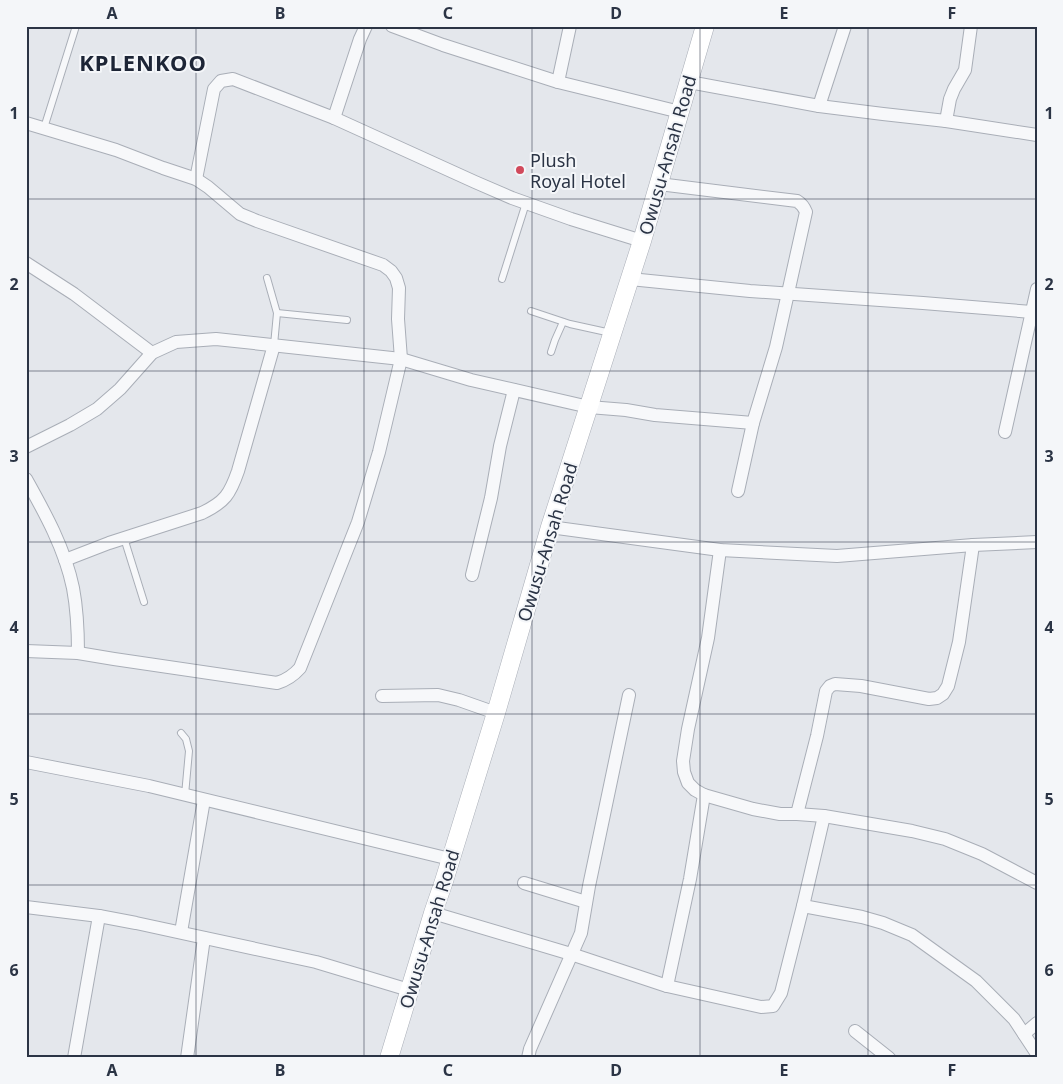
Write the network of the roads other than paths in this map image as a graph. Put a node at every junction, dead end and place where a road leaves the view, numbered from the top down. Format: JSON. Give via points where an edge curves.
{"nodes":[{"id":1,"x":76,"y":26,"type":"edge"},
{"id":2,"x":366,"y":26,"type":"edge"},
{"id":3,"x":392,"y":26,"type":"edge"},
{"id":4,"x":570,"y":26,"type":"edge"},
{"id":5,"x":705,"y":26,"type":"edge"},
{"id":6,"x":845,"y":26,"type":"edge"},
{"id":7,"x":971,"y":26,"type":"edge"},
{"id":8,"x":558,"y":82,"type":"junction"},
{"id":9,"x":689,"y":82,"type":"junction"},
{"id":10,"x":819,"y":106,"type":"junction"},
{"id":11,"x":680,"y":112,"type":"junction"},
{"id":12,"x":334,"y":118,"type":"junction"},
{"id":13,"x":946,"y":121,"type":"junction"},
{"id":14,"x":26,"y":123,"type":"edge"},
{"id":15,"x":44,"y":128,"type":"junction"},
{"id":16,"x":1037,"y":135,"type":"edge"},
{"id":17,"x":196,"y":179,"type":"junction"},
{"id":18,"x":659,"y":184,"type":"junction"},
{"id":19,"x":526,"y":203,"type":"junction"},
{"id":20,"x":642,"y":241,"type":"junction"},
{"id":21,"x":26,"y":263,"type":"edge"},
{"id":22,"x":267,"y":278,"type":"dead end"},
{"id":23,"x":502,"y":279,"type":"dead end"},
{"id":24,"x":630,"y":279,"type":"junction"},
{"id":25,"x":1037,"y":289,"type":"edge"},
{"id":26,"x":789,"y":293,"type":"junction"},
{"id":27,"x":531,"y":311,"type":"dead end"},
{"id":28,"x":1032,"y":312,"type":"junction"},
{"id":29,"x":277,"y":313,"type":"junction"},
{"id":30,"x":347,"y":320,"type":"dead end"},
{"id":31,"x":563,"y":322,"type":"junction"},
{"id":32,"x":612,"y":333,"type":"junction"},
{"id":33,"x":274,"y":345,"type":"junction"},
{"id":34,"x":551,"y":352,"type":"dead end"},
{"id":35,"x":152,"y":353,"type":"junction"},
{"id":36,"x":401,"y":358,"type":"junction"},
{"id":37,"x":514,"y":390,"type":"junction"},
{"id":38,"x":589,"y":407,"type":"junction"},
{"id":39,"x":753,"y":423,"type":"junction"},
{"id":40,"x":1005,"y":432,"type":"dead end"},
{"id":41,"x":26,"y":447,"type":"edge"},
{"id":42,"x":26,"y":478,"type":"edge"},
{"id":43,"x":738,"y":491,"type":"dead end"},
{"id":44,"x":550,"y":527,"type":"junction"},
{"id":45,"x":124,"y":538,"type":"junction"},
{"id":46,"x":1037,"y":542,"type":"edge"},
{"id":47,"x":972,"y":545,"type":"junction"},
{"id":48,"x":720,"y":550,"type":"junction"},
{"id":49,"x":65,"y":560,"type":"junction"},
{"id":50,"x":472,"y":575,"type":"dead end"},
{"id":51,"x":144,"y":602,"type":"dead end"},
{"id":52,"x":26,"y":651,"type":"edge"},
{"id":53,"x":78,"y":653,"type":"junction"},
{"id":54,"x":629,"y":695,"type":"dead end"},
{"id":55,"x":382,"y":696,"type":"dead end"},
{"id":56,"x":496,"y":713,"type":"junction"},
{"id":57,"x":181,"y":732,"type":"dead end"},
{"id":58,"x":26,"y":762,"type":"edge"},
{"id":59,"x":185,"y":795,"type":"junction"},
{"id":60,"x":704,"y":795,"type":"junction"},
{"id":61,"x":204,"y":800,"type":"junction"},
{"id":62,"x":797,"y":814,"type":"junction"},
{"id":63,"x":824,"y":816,"type":"junction"},
{"id":64,"x":450,"y":860,"type":"junction"},
{"id":65,"x":524,"y":883,"type":"dead end"},
{"id":66,"x":1037,"y":883,"type":"edge"},
{"id":67,"x":586,"y":902,"type":"junction"},
{"id":68,"x":803,"y":906,"type":"junction"},
{"id":69,"x":26,"y":907,"type":"edge"},
{"id":70,"x":432,"y":913,"type":"junction"},
{"id":71,"x":99,"y":916,"type":"junction"},
{"id":72,"x":182,"y":932,"type":"junction"},
{"id":73,"x":204,"y":938,"type":"junction"},
{"id":74,"x":571,"y":954,"type":"junction"},
{"id":75,"x":667,"y":986,"type":"junction"},
{"id":76,"x":409,"y":990,"type":"junction"},
{"id":77,"x":1037,"y":1023,"type":"edge"},
{"id":78,"x":855,"y":1031,"type":"dead end"},
{"id":79,"x":1024,"y":1034,"type":"junction"},
{"id":80,"x":1037,"y":1054,"type":"edge"},
{"id":81,"x":74,"y":1058,"type":"edge"},
{"id":82,"x":187,"y":1058,"type":"edge"},
{"id":83,"x":389,"y":1058,"type":"edge"},
{"id":84,"x":528,"y":1058,"type":"edge"},
{"id":85,"x":889,"y":1058,"type":"edge"}],
"edges":[{"from":1,"to":15,"type":"lane"},
{"from":2,"to":12,"type":"street"},
{"from":3,"to":8,"type":"street"},
{"from":4,"to":8,"type":"street"},
{"from":5,"to":9,"type":"street","name":"Owusu-Ansah Road"},
{"from":6,"to":10,"type":"street"},
{"from":7,"to":13,"type":"street","via":[[965,70],[954,88]]},
{"from":8,"to":11,"type":"street"},
{"from":9,"to":10,"type":"street"},
{"from":9,"to":11,"type":"street","name":"Owusu-Ansah Road"},
{"from":10,"to":13,"type":"street"},
{"from":11,"to":18,"type":"street","name":"Owusu-Ansah Road"},
{"from":12,"to":17,"type":"street","via":[[233,80],[221,81],[214,89]]},
{"from":12,"to":19,"type":"street"},
{"from":13,"to":16,"type":"street"},
{"from":14,"to":15,"type":"street"},
{"from":15,"to":17,"type":"street"},
{"from":17,"to":36,"type":"street","via":[[240,214],[383,265],[391,271],[399,288]]},
{"from":18,"to":20,"type":"street","name":"Owusu-Ansah Road"},
{"from":18,"to":26,"type":"street","via":[[801,204],[806,212]]},
{"from":19,"to":20,"type":"street"},
{"from":19,"to":23,"type":"lane"},
{"from":20,"to":24,"type":"street","name":"Owusu-Ansah Road"},
{"from":21,"to":35,"type":"street","via":[[74,294]]},
{"from":22,"to":29,"type":"lane"},
{"from":24,"to":26,"type":"street"},
{"from":24,"to":32,"type":"street","name":"Owusu-Ansah Road"},
{"from":25,"to":28,"type":"street"},
{"from":26,"to":28,"type":"street"},
{"from":26,"to":39,"type":"street"},
{"from":27,"to":31,"type":"lane"},
{"from":28,"to":40,"type":"street"},
{"from":29,"to":30,"type":"lane"},
{"from":29,"to":33,"type":"lane"},
{"from":31,"to":32,"type":"lane"},
{"from":31,"to":34,"type":"lane"},
{"from":32,"to":38,"type":"street","name":"Owusu-Ansah Road"},
{"from":33,"to":35,"type":"street","via":[[216,339],[189,340]]},
{"from":33,"to":36,"type":"street"},
{"from":33,"to":45,"type":"street","via":[[238,471],[224,499],[202,513]]},
{"from":35,"to":41,"type":"street","via":[[97,409]]},
{"from":36,"to":37,"type":"street"},
{"from":36,"to":53,"type":"street","via":[[379,452],[358,522],[300,668],[294,674],[277,683]]},
{"from":37,"to":38,"type":"street"},
{"from":37,"to":50,"type":"street"},
{"from":38,"to":39,"type":"street"},
{"from":38,"to":44,"type":"street","name":"Owusu-Ansah Road"},
{"from":39,"to":43,"type":"street"},
{"from":42,"to":49,"type":"street"},
{"from":44,"to":48,"type":"street"},
{"from":44,"to":56,"type":"street","name":"Owusu-Ansah Road"},
{"from":45,"to":49,"type":"street"},
{"from":45,"to":51,"type":"lane"},
{"from":46,"to":47,"type":"street"},
{"from":47,"to":48,"type":"street","via":[[837,556]]},
{"from":47,"to":62,"type":"street","via":[[959,642],[948,686],[937,698],[929,699],[861,686],[830,686],[826,691]]},
{"from":48,"to":60,"type":"street","via":[[708,638],[683,761],[688,783]]},
{"from":49,"to":53,"type":"street","via":[[73,588]]},
{"from":52,"to":53,"type":"street"},
{"from":54,"to":67,"type":"street"},
{"from":55,"to":56,"type":"street","via":[[438,695]]},
{"from":56,"to":64,"type":"street","name":"Owusu-Ansah Road"},
{"from":57,"to":59,"type":"lane","via":[[188,752]]},
{"from":58,"to":59,"type":"street"},
{"from":59,"to":61,"type":"street"},
{"from":60,"to":62,"type":"street","via":[[753,809]]},
{"from":60,"to":75,"type":"street"},
{"from":61,"to":64,"type":"street"},
{"from":61,"to":72,"type":"street"},
{"from":62,"to":63,"type":"street"},
{"from":63,"to":66,"type":"street","via":[[945,839]]},
{"from":63,"to":68,"type":"street"},
{"from":64,"to":70,"type":"street","name":"Owusu-Ansah Road"},
{"from":65,"to":67,"type":"street"},
{"from":67,"to":74,"type":"street","via":[[581,933]]},
{"from":68,"to":75,"type":"street","via":[[781,994],[773,1006],[762,1008]]},
{"from":68,"to":79,"type":"street","via":[[862,917],[912,935],[976,981],[1014,1019]]},
{"from":69,"to":71,"type":"street"},
{"from":70,"to":74,"type":"street"},
{"from":70,"to":76,"type":"street","name":"Owusu-Ansah Road"},
{"from":71,"to":72,"type":"street"},
{"from":71,"to":81,"type":"street"},
{"from":72,"to":73,"type":"street"},
{"from":73,"to":76,"type":"street","via":[[316,962]]},
{"from":73,"to":82,"type":"street"},
{"from":74,"to":75,"type":"street"},
{"from":74,"to":84,"type":"street"},
{"from":76,"to":83,"type":"street","name":"Owusu-Ansah Road"},
{"from":77,"to":79,"type":"street"},
{"from":78,"to":85,"type":"street"},
{"from":79,"to":80,"type":"street"}]}
